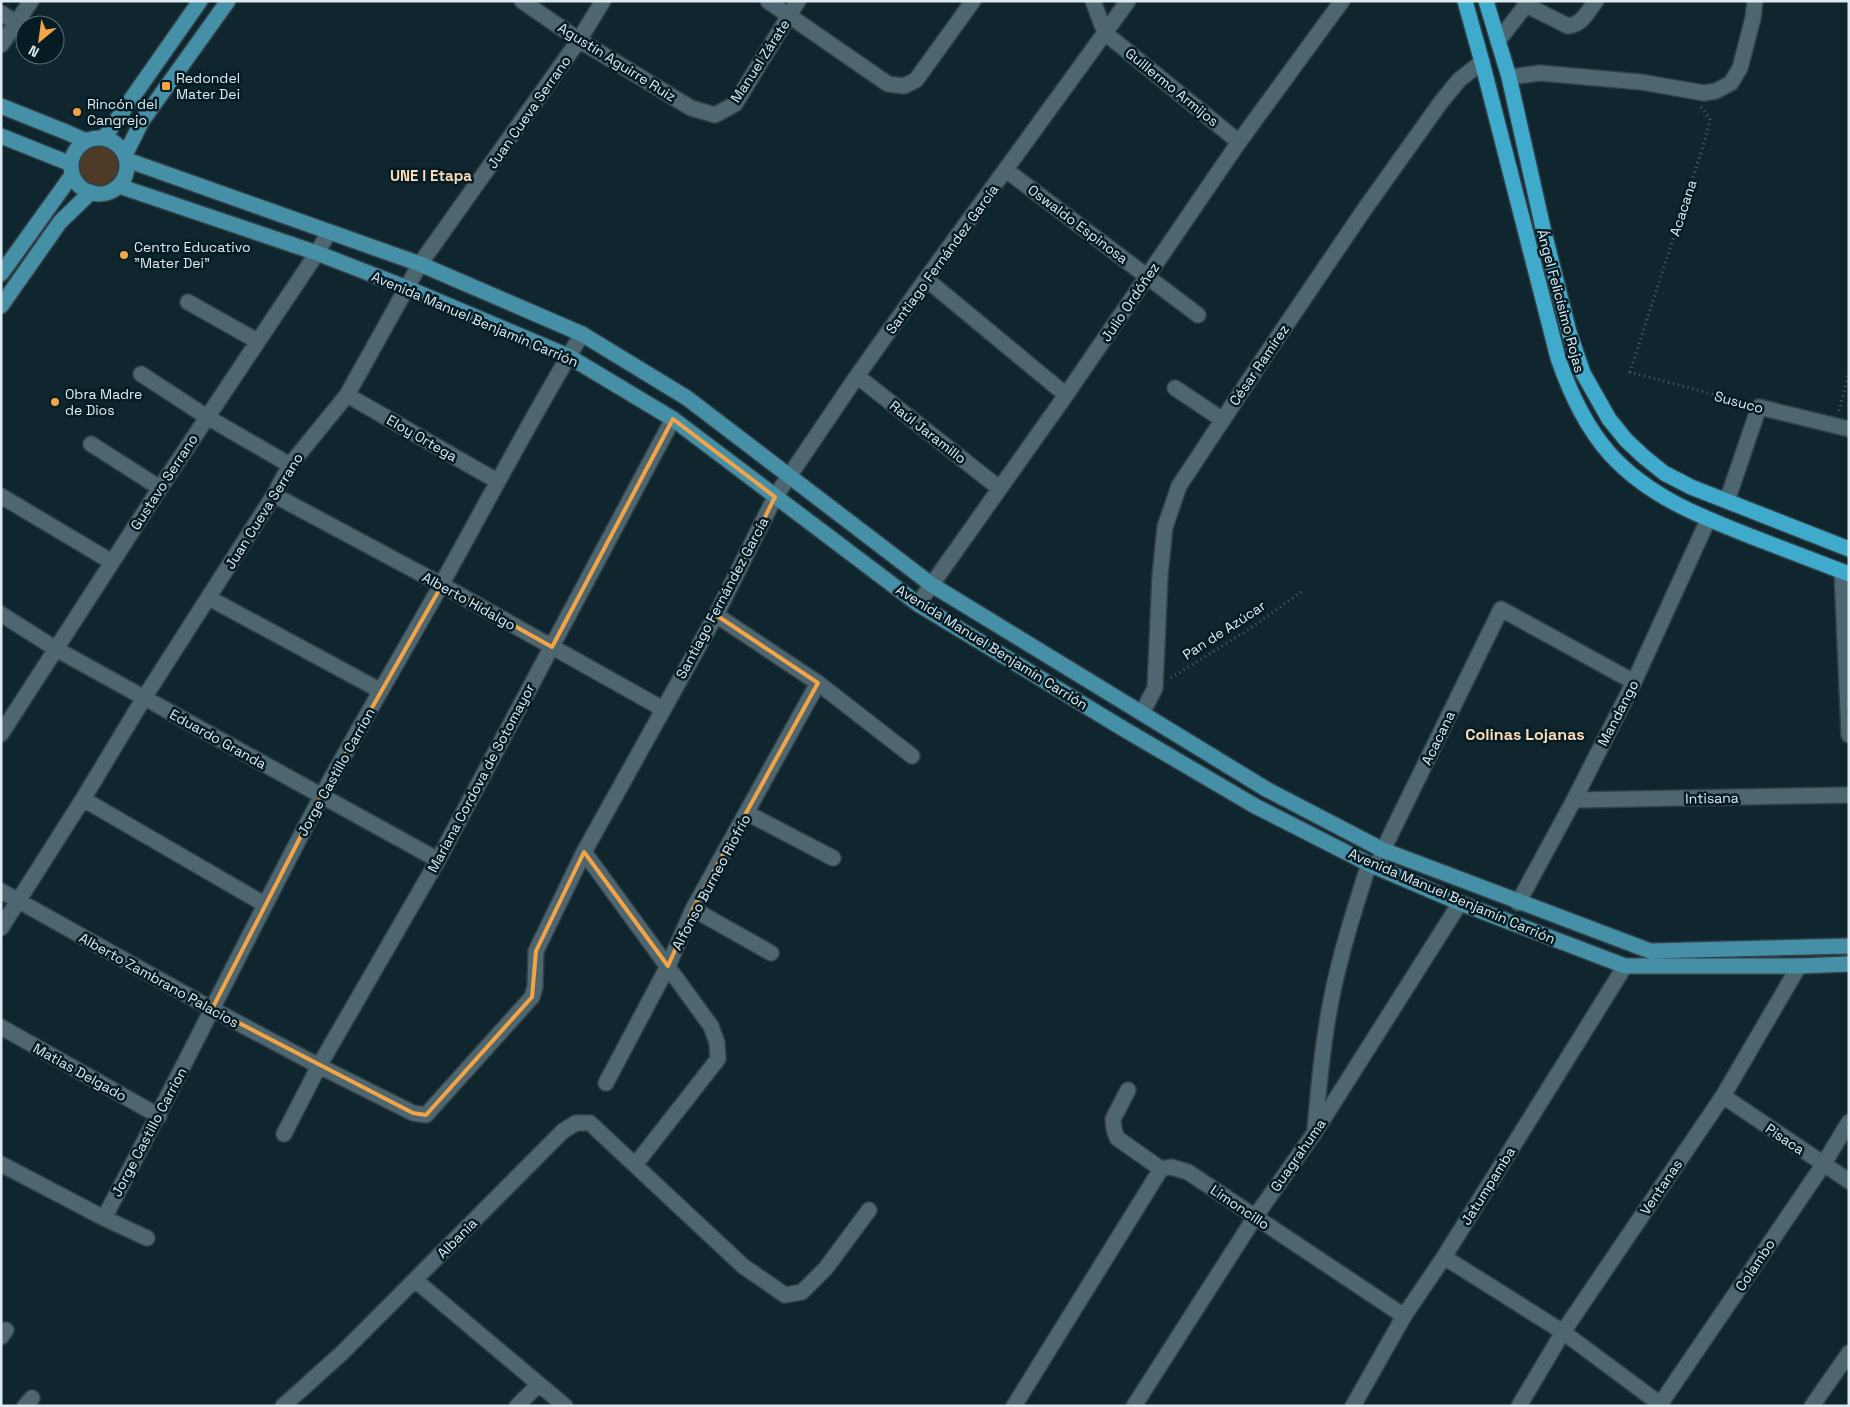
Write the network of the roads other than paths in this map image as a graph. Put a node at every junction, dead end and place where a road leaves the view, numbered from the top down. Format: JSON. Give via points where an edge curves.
{"nodes":[{"id":1,"x":31,"y":1,"type":"edge"},
{"id":2,"x":200,"y":1,"type":"edge"},
{"id":3,"x":228,"y":1,"type":"edge"},
{"id":4,"x":522,"y":1,"type":"edge"},
{"id":5,"x":603,"y":1,"type":"edge"},
{"id":6,"x":768,"y":1,"type":"edge"},
{"id":7,"x":798,"y":1,"type":"edge"},
{"id":8,"x":973,"y":1,"type":"edge"},
{"id":9,"x":1093,"y":1,"type":"edge"},
{"id":10,"x":1128,"y":1,"type":"edge"},
{"id":11,"x":1342,"y":1,"type":"edge"},
{"id":12,"x":1465,"y":1,"type":"edge"},
{"id":13,"x":1486,"y":1,"type":"edge"},
{"id":14,"x":1596,"y":1,"type":"edge"},
{"id":15,"x":1755,"y":1,"type":"edge"},
{"id":16,"x":1525,"y":3,"type":"edge"},
{"id":17,"x":1,"y":13,"type":"edge"},
{"id":18,"x":21,"y":15,"type":"edge"},
{"id":19,"x":790,"y":16,"type":"junction"},
{"id":20,"x":15,"y":22,"type":"edge"},
{"id":21,"x":15,"y":24,"type":"edge"},
{"id":22,"x":1105,"y":33,"type":"junction"},
{"id":23,"x":579,"y":40,"type":"junction"},
{"id":24,"x":1498,"y":42,"type":"junction"},
{"id":25,"x":1,"y":45,"type":"edge"},
{"id":26,"x":1482,"y":62,"type":"junction"},
{"id":27,"x":1509,"y":77,"type":"junction"},
{"id":28,"x":1,"y":106,"type":"edge"},
{"id":29,"x":715,"y":115,"type":"joint"},
{"id":30,"x":1,"y":136,"type":"edge"},
{"id":31,"x":104,"y":138,"type":"junction"},
{"id":32,"x":86,"y":141,"type":"junction"},
{"id":33,"x":1239,"y":142,"type":"junction"},
{"id":34,"x":126,"y":158,"type":"junction"},
{"id":35,"x":72,"y":169,"type":"junction"},
{"id":36,"x":1006,"y":170,"type":"junction"},
{"id":37,"x":119,"y":186,"type":"junction"},
{"id":38,"x":91,"y":192,"type":"junction"},
{"id":39,"x":329,"y":232,"type":"junction"},
{"id":40,"x":317,"y":253,"type":"junction"},
{"id":41,"x":15,"y":255,"type":"junction"},
{"id":42,"x":420,"y":264,"type":"junction"},
{"id":43,"x":30,"y":265,"type":"junction"},
{"id":44,"x":1,"y":274,"type":"edge"},
{"id":45,"x":1147,"y":276,"type":"junction"},
{"id":46,"x":926,"y":279,"type":"junction"},
{"id":47,"x":407,"y":288,"type":"junction"},
{"id":48,"x":188,"y":302,"type":"dead end"},
{"id":49,"x":1,"y":306,"type":"edge"},
{"id":50,"x":1198,"y":315,"type":"dead end"},
{"id":51,"x":582,"y":334,"type":"junction"},
{"id":52,"x":257,"y":341,"type":"junction"},
{"id":53,"x":568,"y":356,"type":"junction"},
{"id":54,"x":141,"y":374,"type":"dead end"},
{"id":55,"x":857,"y":376,"type":"junction"},
{"id":56,"x":1175,"y":388,"type":"dead end"},
{"id":57,"x":348,"y":395,"type":"junction"},
{"id":58,"x":1066,"y":395,"type":"junction"},
{"id":59,"x":206,"y":418,"type":"junction"},
{"id":60,"x":673,"y":419,"type":"junction"},
{"id":61,"x":1223,"y":420,"type":"junction"},
{"id":62,"x":1842,"y":428,"type":"edge"},
{"id":63,"x":91,"y":444,"type":"dead end"},
{"id":64,"x":290,"y":465,"type":"junction"},
{"id":65,"x":789,"y":476,"type":"junction"},
{"id":66,"x":497,"y":481,"type":"junction"},
{"id":67,"x":160,"y":488,"type":"junction"},
{"id":68,"x":999,"y":488,"type":"junction"},
{"id":69,"x":274,"y":495,"type":"junction"},
{"id":70,"x":1,"y":496,"type":"edge"},
{"id":71,"x":775,"y":497,"type":"junction"},
{"id":72,"x":1727,"y":501,"type":"junction"},
{"id":73,"x":1708,"y":520,"type":"junction"},
{"id":74,"x":1849,"y":548,"type":"edge"},
{"id":75,"x":112,"y":562,"type":"junction"},
{"id":76,"x":1845,"y":573,"type":"edge"},
{"id":77,"x":442,"y":585,"type":"junction"},
{"id":78,"x":932,"y":585,"type":"junction"},
{"id":79,"x":208,"y":598,"type":"junction"},
{"id":80,"x":918,"y":604,"type":"junction"},
{"id":81,"x":1,"y":614,"type":"edge"},
{"id":82,"x":716,"y":615,"type":"junction"},
{"id":83,"x":552,"y":647,"type":"junction"},
{"id":84,"x":56,"y":649,"type":"junction"},
{"id":85,"x":1634,"y":682,"type":"junction"},
{"id":86,"x":818,"y":683,"type":"junction"},
{"id":87,"x":381,"y":691,"type":"junction"},
{"id":88,"x":144,"y":698,"type":"junction"},
{"id":89,"x":663,"y":710,"type":"junction"},
{"id":90,"x":1142,"y":713,"type":"junction"},
{"id":91,"x":1,"y":734,"type":"edge"},
{"id":92,"x":1849,"y":735,"type":"edge"},
{"id":93,"x":912,"y":756,"type":"dead end"},
{"id":94,"x":1849,"y":795,"type":"edge"},
{"id":95,"x":321,"y":797,"type":"junction"},
{"id":96,"x":83,"y":799,"type":"junction"},
{"id":97,"x":1574,"y":800,"type":"junction"},
{"id":98,"x":747,"y":813,"type":"junction"},
{"id":99,"x":1383,"y":850,"type":"junction"},
{"id":100,"x":584,"y":852,"type":"junction"},
{"id":101,"x":833,"y":858,"type":"dead end"},
{"id":102,"x":438,"y":860,"type":"junction"},
{"id":103,"x":1373,"y":866,"type":"junction"},
{"id":104,"x":1,"y":891,"type":"edge"},
{"id":105,"x":19,"y":902,"type":"junction"},
{"id":106,"x":1460,"y":902,"type":"junction"},
{"id":107,"x":1518,"y":903,"type":"junction"},
{"id":108,"x":264,"y":904,"type":"junction"},
{"id":109,"x":693,"y":909,"type":"junction"},
{"id":110,"x":1,"y":928,"type":"edge"},
{"id":111,"x":1849,"y":946,"type":"edge"},
{"id":112,"x":771,"y":952,"type":"dead end"},
{"id":113,"x":1849,"y":964,"type":"edge"},
{"id":114,"x":668,"y":966,"type":"junction"},
{"id":115,"x":1625,"y":966,"type":"junction"},
{"id":116,"x":1799,"y":966,"type":"junction"},
{"id":117,"x":212,"y":1009,"type":"junction"},
{"id":118,"x":1,"y":1028,"type":"edge"},
{"id":119,"x":319,"y":1066,"type":"junction"},
{"id":120,"x":606,"y":1083,"type":"dead end"},
{"id":121,"x":1128,"y":1090,"type":"dead end"},
{"id":122,"x":1723,"y":1096,"type":"junction"},
{"id":123,"x":159,"y":1116,"type":"junction"},
{"id":124,"x":1849,"y":1122,"type":"edge"},
{"id":125,"x":1315,"y":1132,"type":"junction"},
{"id":126,"x":284,"y":1134,"type":"dead end"},
{"id":127,"x":1,"y":1164,"type":"edge"},
{"id":128,"x":635,"y":1165,"type":"junction"},
{"id":129,"x":1823,"y":1165,"type":"junction"},
{"id":130,"x":1162,"y":1169,"type":"junction"},
{"id":131,"x":1849,"y":1181,"type":"edge"},
{"id":132,"x":869,"y":1210,"type":"dead end"},
{"id":133,"x":1256,"y":1217,"type":"junction"},
{"id":134,"x":104,"y":1218,"type":"junction"},
{"id":135,"x":147,"y":1238,"type":"dead end"},
{"id":136,"x":1444,"y":1257,"type":"junction"},
{"id":137,"x":415,"y":1280,"type":"junction"},
{"id":138,"x":1404,"y":1316,"type":"junction"},
{"id":139,"x":1563,"y":1332,"type":"junction"},
{"id":140,"x":1849,"y":1353,"type":"edge"},
{"id":141,"x":539,"y":1384,"type":"junction"},
{"id":142,"x":1660,"y":1405,"type":"edge"},
{"id":143,"x":283,"y":1406,"type":"edge"},
{"id":144,"x":518,"y":1406,"type":"edge"},
{"id":145,"x":565,"y":1406,"type":"edge"},
{"id":146,"x":1014,"y":1406,"type":"edge"},
{"id":147,"x":1134,"y":1406,"type":"edge"},
{"id":148,"x":1353,"y":1406,"type":"edge"},
{"id":149,"x":1519,"y":1406,"type":"edge"},
{"id":150,"x":1812,"y":1406,"type":"edge"}],
"edges":[{"from":1,"to":18,"type":"street"},
{"from":2,"to":31,"type":"main road"},
{"from":3,"to":34,"type":"main road","via":[[142,121]]},
{"from":4,"to":23,"type":"street","name":"Agustín Aguirre Ruiz"},
{"from":5,"to":23,"type":"street","name":"Juan Cueva Serrano"},
{"from":6,"to":19,"type":"street"},
{"from":7,"to":19,"type":"street","name":"Manuel Zárate"},
{"from":8,"to":19,"type":"street","via":[[916,80],[904,86],[888,84]]},
{"from":9,"to":22,"type":"street"},
{"from":10,"to":22,"type":"street","name":"Santiago Fernández García"},
{"from":11,"to":33,"type":"street","name":"Julio Ordóñez"},
{"from":12,"to":26,"type":"highway","name":"Ángel Felicísimo Rojas"},
{"from":13,"to":24,"type":"highway","name":"Ángel Felicísimo Rojas"},
{"from":14,"to":16,"type":"street","via":[[1576,26],[1568,26]]},
{"from":15,"to":27,"type":"street","via":[[1740,68],[1731,83],[1716,91],[1704,93],[1641,82],[1540,73]]},
{"from":16,"to":24,"type":"street"},
{"from":17,"to":20,"type":"street"},
{"from":19,"to":29,"type":"street","name":"Manuel Zárate","via":[[735,104]]},
{"from":21,"to":25,"type":"street"},
{"from":22,"to":33,"type":"street","name":"Guillermo Armijos"},
{"from":22,"to":36,"type":"street","name":"Santiago Fernández García"},
{"from":23,"to":29,"type":"street","name":"Agustín Aguirre Ruiz","via":[[691,108]]},
{"from":23,"to":42,"type":"street","name":"Juan Cueva Serrano"},
{"from":24,"to":27,"type":"highway","name":"Ángel Felicísimo Rojas"},
{"from":26,"to":61,"type":"street","name":"César Ramírez","via":[[1459,80],[1441,102]]},
{"from":26,"to":73,"type":"highway","name":"Ángel Felicísimo Rojas","via":[[1550,331],[1568,387],[1596,436],[1631,474],[1653,491]]},
{"from":27,"to":72,"type":"highway","name":"Ángel Felicísimo Rojas","via":[[1560,300],[1583,373],[1609,419],[1643,456],[1691,487]]},
{"from":28,"to":32,"type":"main road"},
{"from":30,"to":35,"type":"main road"},
{"from":31,"to":32,"type":"main road"},
{"from":31,"to":34,"type":"main road","via":[[120,147]]},
{"from":32,"to":35,"type":"main road","via":[[73,155]]},
{"from":33,"to":45,"type":"street","name":"Julio Ordóñez"},
{"from":34,"to":37,"type":"main road","via":[[127,170]]},
{"from":34,"to":39,"type":"main road","name":"Avenida Manuel Benjamín Carrión"},
{"from":35,"to":38,"type":"main road","via":[[76,182]]},
{"from":35,"to":41,"type":"main road"},
{"from":36,"to":45,"type":"street","name":"Oswaldo Espinosa"},
{"from":36,"to":46,"type":"street","name":"Santiago Fernández García"},
{"from":37,"to":38,"type":"main road","via":[[101,194]]},
{"from":37,"to":40,"type":"main road","name":"Avenida Manuel Benjamín Carrión"},
{"from":38,"to":43,"type":"main road","via":[[60,222]]},
{"from":39,"to":40,"type":"street","name":"Gustavo Serrano"},
{"from":39,"to":42,"type":"main road","name":"Avenida Manuel Benjamín Carrión"},
{"from":40,"to":47,"type":"main road","name":"Avenida Manuel Benjamín Carrión"},
{"from":40,"to":52,"type":"street","name":"Gustavo Serrano"},
{"from":41,"to":43,"type":"main road"},
{"from":41,"to":44,"type":"main road"},
{"from":42,"to":47,"type":"street","name":"Juan Cueva Serrano"},
{"from":42,"to":51,"type":"main road","name":"Avenida Manuel Benjamín Carrión"},
{"from":43,"to":49,"type":"main road"},
{"from":45,"to":50,"type":"street","name":"Oswaldo Espinosa"},
{"from":45,"to":58,"type":"street","name":"Julio Ordóñez"},
{"from":46,"to":55,"type":"street","name":"Santiago Fernández García"},
{"from":46,"to":58,"type":"street"},
{"from":47,"to":53,"type":"main road","name":"Avenida Manuel Benjamín Carrión"},
{"from":47,"to":57,"type":"street","name":"Juan Cueva Serrano"},
{"from":48,"to":52,"type":"street"},
{"from":51,"to":53,"type":"street","name":"Jorge Castillo Carrion"},
{"from":51,"to":65,"type":"main road","name":"Avenida Manuel Benjamín Carrión","via":[[687,398]]},
{"from":52,"to":59,"type":"street","name":"Gustavo Serrano"},
{"from":53,"to":60,"type":"main road","name":"Avenida Manuel Benjamín Carrión"},
{"from":53,"to":66,"type":"street","name":"Jorge Castillo Carrion"},
{"from":54,"to":59,"type":"street"},
{"from":55,"to":65,"type":"street","name":"Santiago Fernández García"},
{"from":55,"to":68,"type":"street","name":"Raúl Jaramillo"},
{"from":56,"to":61,"type":"street"},
{"from":57,"to":64,"type":"street","name":"Juan Cueva Serrano"},
{"from":57,"to":66,"type":"street","name":"Eloy Ortega"},
{"from":58,"to":68,"type":"street","name":"Julio Ordóñez"},
{"from":59,"to":64,"type":"street"},
{"from":59,"to":67,"type":"street","name":"Gustavo Serrano"},
{"from":60,"to":71,"type":"main road","name":"Avenida Manuel Benjamín Carrión"},
{"from":60,"to":83,"type":"street","name":"Mariana Cordova de Sotomayor"},
{"from":61,"to":90,"type":"street","name":"César Ramírez","via":[[1179,486],[1166,527],[1160,576],[1155,688]]},
{"from":62,"to":72,"type":"street","name":"Susuco","via":[[1759,407]]},
{"from":63,"to":67,"type":"street"},
{"from":64,"to":69,"type":"street","name":"Juan Cueva Serrano"},
{"from":65,"to":71,"type":"street","name":"Santiago Fernández García"},
{"from":65,"to":78,"type":"main road","name":"Avenida Manuel Benjamín Carrión"},
{"from":66,"to":77,"type":"street","name":"Jorge Castillo Carrion"},
{"from":67,"to":75,"type":"street","name":"Gustavo Serrano"},
{"from":68,"to":78,"type":"street","name":"Julio Ordóñez"},
{"from":69,"to":77,"type":"street","name":"Alberto Hidalgo"},
{"from":69,"to":79,"type":"street","name":"Juan Cueva Serrano"},
{"from":70,"to":75,"type":"street"},
{"from":71,"to":80,"type":"main road","name":"Avenida Manuel Benjamín Carrión"},
{"from":71,"to":82,"type":"street","name":"Santiago Fernández García"},
{"from":72,"to":74,"type":"highway","name":"Ángel Felicísimo Rojas"},
{"from":73,"to":76,"type":"highway","name":"Ángel Felicísimo Rojas"},
{"from":73,"to":85,"type":"street","name":"Mandango"},
{"from":75,"to":84,"type":"street","name":"Gustavo Serrano"},
{"from":76,"to":92,"type":"street"},
{"from":77,"to":83,"type":"street","name":"Alberto Hidalgo"},
{"from":77,"to":87,"type":"street","name":"Jorge Castillo Carrion"},
{"from":78,"to":80,"type":"street","name":"Julio Ordóñez"},
{"from":78,"to":90,"type":"main road","name":"Avenida Manuel Benjamín Carrión"},
{"from":79,"to":87,"type":"street"},
{"from":79,"to":88,"type":"street","name":"Juan Cueva Serrano"},
{"from":80,"to":103,"type":"main road","name":"Avenida Manuel Benjamín Carrión","via":[[1255,806]]},
{"from":81,"to":84,"type":"street","name":"Eduardo Granda"},
{"from":82,"to":86,"type":"street"},
{"from":82,"to":89,"type":"street","name":"Santiago Fernández García"},
{"from":83,"to":89,"type":"street","name":"Alberto Hidalgo"},
{"from":83,"to":102,"type":"street","name":"Mariana Cordova de Sotomayor"},
{"from":84,"to":88,"type":"street","name":"Eduardo Granda"},
{"from":84,"to":91,"type":"street","name":"Gustavo Serrano"},
{"from":85,"to":97,"type":"street","name":"Mandango"},
{"from":85,"to":99,"type":"street","name":"Acacana","via":[[1501,609]]},
{"from":86,"to":93,"type":"street"},
{"from":86,"to":98,"type":"street","name":"Alfonso Burneo Riofrío"},
{"from":87,"to":95,"type":"street","name":"Jorge Castillo Carrion"},
{"from":88,"to":95,"type":"street","name":"Eduardo Granda"},
{"from":88,"to":96,"type":"street","name":"Juan Cueva Serrano"},
{"from":89,"to":100,"type":"street","name":"Santiago Fernández García"},
{"from":90,"to":99,"type":"main road","name":"Avenida Manuel Benjamín Carrión","via":[[1266,789]]},
{"from":94,"to":97,"type":"street","name":"Intisana"},
{"from":95,"to":102,"type":"street","name":"Eduardo Granda"},
{"from":95,"to":108,"type":"street","name":"Jorge Castillo Carrion"},
{"from":96,"to":105,"type":"street","name":"Juan Cueva Serrano"},
{"from":96,"to":108,"type":"street"},
{"from":97,"to":107,"type":"street","name":"Mandango"},
{"from":98,"to":101,"type":"street"},
{"from":98,"to":109,"type":"street","name":"Alfonso Burneo Riofrío"},
{"from":99,"to":103,"type":"street","name":"Acacana"},
{"from":99,"to":107,"type":"main road","name":"Avenida Manuel Benjamín Carrión"},
{"from":100,"to":114,"type":"street"},
{"from":100,"to":119,"type":"street","name":"Santiago Fernández García","via":[[536,951],[532,997],[426,1115],[413,1113]]},
{"from":102,"to":119,"type":"street","name":"Mariana Cordova de Sotomayor"},
{"from":103,"to":106,"type":"main road","name":"Avenida Manuel Benjamín Carrión"},
{"from":103,"to":125,"type":"street","name":"Acacana","via":[[1348,929],[1332,996]]},
{"from":104,"to":105,"type":"street","name":"Alberto Zambrano Palacios"},
{"from":105,"to":110,"type":"street","name":"Juan Cueva Serrano"},
{"from":105,"to":117,"type":"street","name":"Alberto Zambrano Palacios"},
{"from":106,"to":115,"type":"main road","name":"Avenida Manuel Benjamín Carrión"},
{"from":106,"to":125,"type":"street","name":"Guagrahuma"},
{"from":107,"to":111,"type":"main road","name":"Avenida Manuel Benjamín Carrión","via":[[1650,951]]},
{"from":108,"to":117,"type":"street","name":"Jorge Castillo Carrion"},
{"from":109,"to":112,"type":"street"},
{"from":109,"to":114,"type":"street","name":"Alfonso Burneo Riofrío"},
{"from":113,"to":116,"type":"main road","name":"Avenida Manuel Benjamín Carrión"},
{"from":114,"to":120,"type":"street","name":"Alfonso Burneo Riofrío"},
{"from":114,"to":128,"type":"street","via":[[711,1026],[718,1059]]},
{"from":115,"to":116,"type":"main road","name":"Avenida Manuel Benjamín Carrión"},
{"from":115,"to":136,"type":"street","name":"Jatumpamba"},
{"from":116,"to":122,"type":"street","name":"Ventanas"},
{"from":117,"to":119,"type":"street","name":"Alberto Zambrano Palacios"},
{"from":117,"to":123,"type":"street","name":"Jorge Castillo Carrion"},
{"from":118,"to":123,"type":"street","name":"Matias Delgado"},
{"from":119,"to":126,"type":"street","name":"Mariana Cordova de Sotomayor"},
{"from":121,"to":130,"type":"street","name":"Limoncillo","via":[[1113,1119],[1117,1138]]},
{"from":122,"to":129,"type":"street","name":"Pisaca"},
{"from":122,"to":139,"type":"street","name":"Ventanas"},
{"from":123,"to":134,"type":"street","name":"Jorge Castillo Carrion"},
{"from":124,"to":129,"type":"street","name":"Colambo"},
{"from":125,"to":133,"type":"street","name":"Guagrahuma"},
{"from":127,"to":134,"type":"street"},
{"from":128,"to":132,"type":"street","name":"Albania","via":[[743,1266],[785,1295],[802,1292],[826,1268]]},
{"from":128,"to":137,"type":"street","name":"Albania","via":[[590,1123],[576,1123],[562,1131]]},
{"from":129,"to":131,"type":"street","name":"Pisaca"},
{"from":129,"to":142,"type":"street","name":"Colambo"},
{"from":130,"to":133,"type":"street","name":"Limoncillo","via":[[1171,1167],[1188,1172]]},
{"from":130,"to":146,"type":"street"},
{"from":133,"to":138,"type":"street","name":"Limoncillo"},
{"from":133,"to":147,"type":"street","name":"Guagrahuma"},
{"from":134,"to":135,"type":"street"},
{"from":136,"to":138,"type":"street","name":"Jatumpamba"},
{"from":136,"to":139,"type":"street"},
{"from":137,"to":141,"type":"street"},
{"from":137,"to":143,"type":"street","name":"Albania"},
{"from":138,"to":148,"type":"street","name":"Jatumpamba"},
{"from":139,"to":142,"type":"street"},
{"from":139,"to":149,"type":"street","name":"Ventanas"},
{"from":140,"to":150,"type":"street"},
{"from":141,"to":144,"type":"street"},
{"from":141,"to":145,"type":"street"}]}
